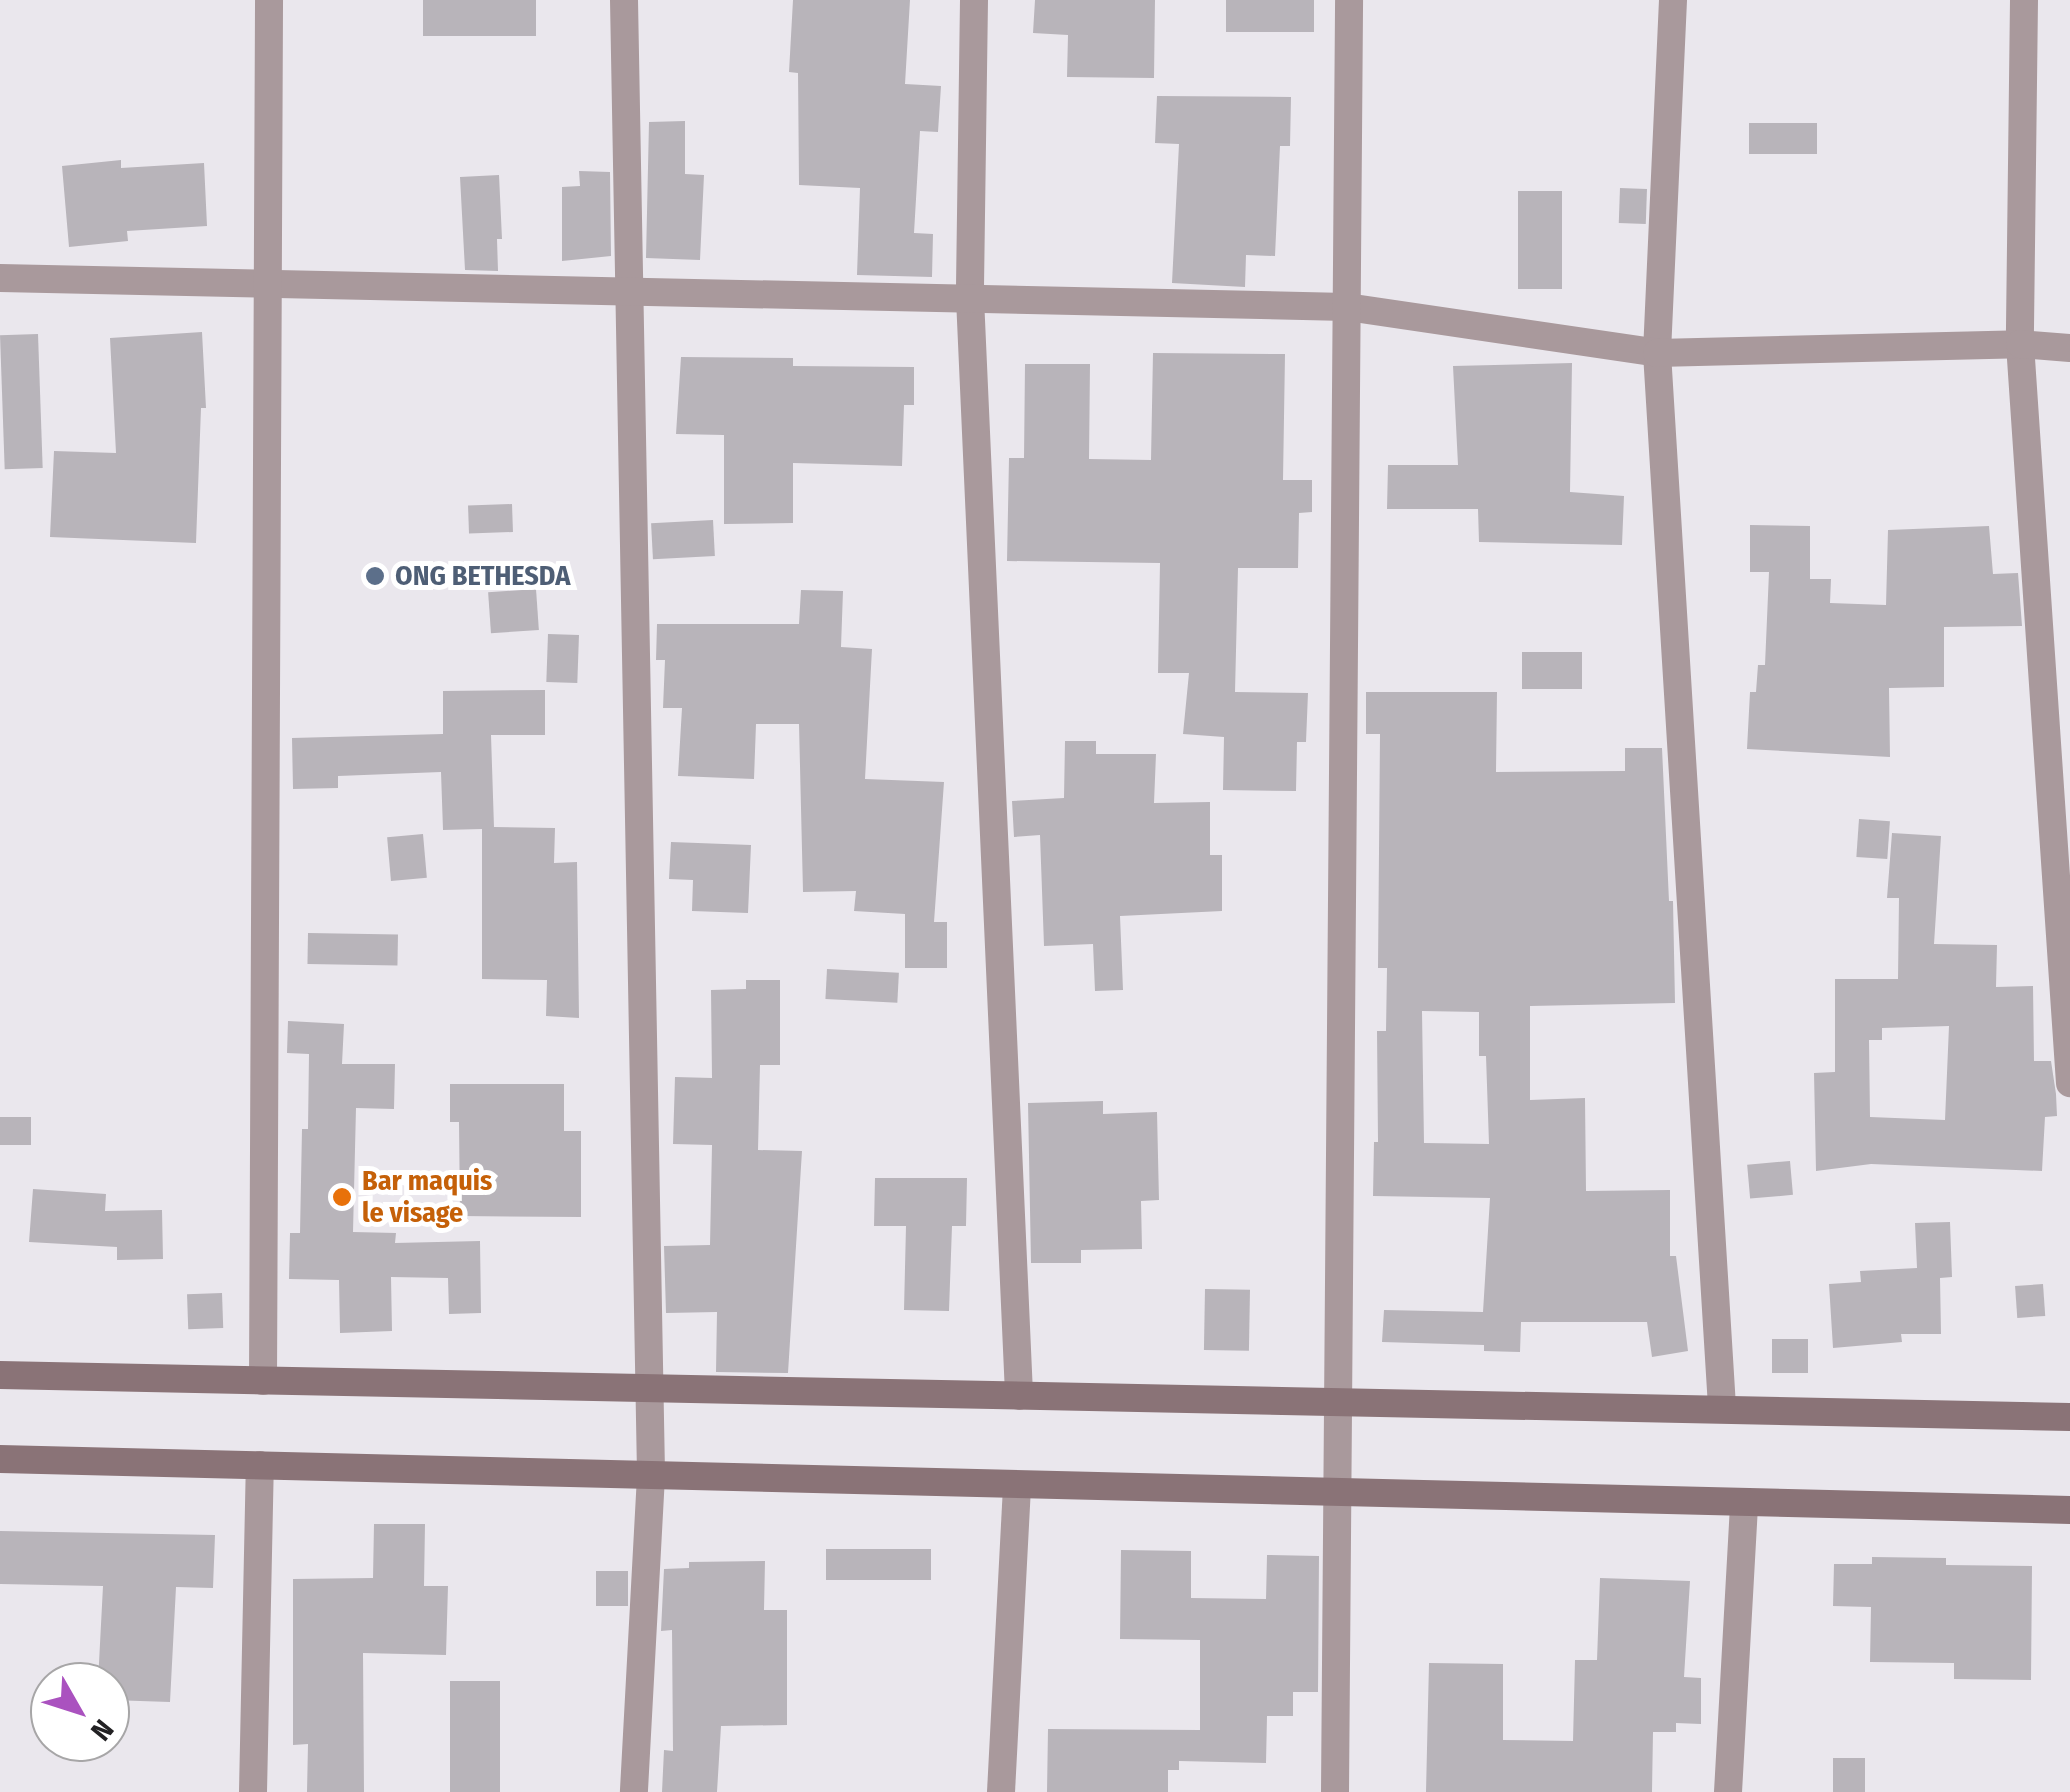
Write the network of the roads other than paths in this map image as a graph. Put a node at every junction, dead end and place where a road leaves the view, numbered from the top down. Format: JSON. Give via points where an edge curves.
{"nodes":[{"id":1,"x":269,"y":0,"type":"edge"},
{"id":2,"x":624,"y":0,"type":"edge"},
{"id":3,"x":974,"y":0,"type":"edge"},
{"id":4,"x":1349,"y":0,"type":"edge"},
{"id":5,"x":1673,"y":0,"type":"edge"},
{"id":6,"x":2024,"y":0,"type":"edge"},
{"id":7,"x":0,"y":278,"type":"edge"},
{"id":8,"x":268,"y":284,"type":"junction"},
{"id":9,"x":626,"y":291,"type":"junction"},
{"id":10,"x":970,"y":298,"type":"junction"},
{"id":11,"x":1347,"y":306,"type":"junction"},
{"id":12,"x":2020,"y":344,"type":"junction"},
{"id":13,"x":2070,"y":348,"type":"edge"},
{"id":14,"x":1656,"y":353,"type":"junction"},
{"id":15,"x":2070,"y":1084,"type":"edge"},
{"id":16,"x":0,"y":1376,"type":"edge"},
{"id":17,"x":263,"y":1380,"type":"junction"},
{"id":18,"x":650,"y":1388,"type":"junction"},
{"id":19,"x":1018,"y":1396,"type":"junction"},
{"id":20,"x":1338,"y":1403,"type":"junction"},
{"id":21,"x":1722,"y":1407,"type":"junction"},
{"id":22,"x":2070,"y":1417,"type":"edge"},
{"id":23,"x":0,"y":1459,"type":"edge"},
{"id":24,"x":260,"y":1465,"type":"junction"},
{"id":25,"x":651,"y":1476,"type":"junction"},
{"id":26,"x":1017,"y":1484,"type":"junction"},
{"id":27,"x":1338,"y":1494,"type":"junction"},
{"id":28,"x":1744,"y":1502,"type":"junction"},
{"id":29,"x":2070,"y":1510,"type":"edge"},
{"id":30,"x":253,"y":1792,"type":"edge"},
{"id":31,"x":634,"y":1792,"type":"edge"},
{"id":32,"x":1000,"y":1792,"type":"edge"},
{"id":33,"x":1335,"y":1792,"type":"edge"},
{"id":34,"x":1728,"y":1792,"type":"edge"}],
"edges":[{"from":1,"to":8,"type":"street"},
{"from":2,"to":9,"type":"street"},
{"from":3,"to":10,"type":"street"},
{"from":4,"to":11,"type":"street"},
{"from":5,"to":14,"type":"street"},
{"from":6,"to":12,"type":"street"},
{"from":7,"to":8,"type":"street"},
{"from":8,"to":9,"type":"street"},
{"from":8,"to":17,"type":"street"},
{"from":9,"to":10,"type":"street"},
{"from":9,"to":18,"type":"street"},
{"from":10,"to":11,"type":"street"},
{"from":10,"to":19,"type":"street"},
{"from":11,"to":14,"type":"street"},
{"from":11,"to":20,"type":"street"},
{"from":12,"to":13,"type":"street"},
{"from":12,"to":14,"type":"street"},
{"from":12,"to":15,"type":"street"},
{"from":14,"to":21,"type":"street"},
{"from":16,"to":17,"type":"main road"},
{"from":17,"to":18,"type":"main road"},
{"from":18,"to":19,"type":"main road"},
{"from":18,"to":25,"type":"street"},
{"from":19,"to":20,"type":"main road"},
{"from":20,"to":21,"type":"main road"},
{"from":20,"to":27,"type":"street"},
{"from":21,"to":22,"type":"main road"},
{"from":23,"to":24,"type":"main road"},
{"from":24,"to":25,"type":"main road"},
{"from":24,"to":30,"type":"street"},
{"from":25,"to":26,"type":"main road"},
{"from":25,"to":31,"type":"street"},
{"from":26,"to":27,"type":"main road"},
{"from":26,"to":32,"type":"street"},
{"from":27,"to":28,"type":"main road"},
{"from":27,"to":33,"type":"street"},
{"from":28,"to":29,"type":"main road"},
{"from":28,"to":34,"type":"street"}]}
